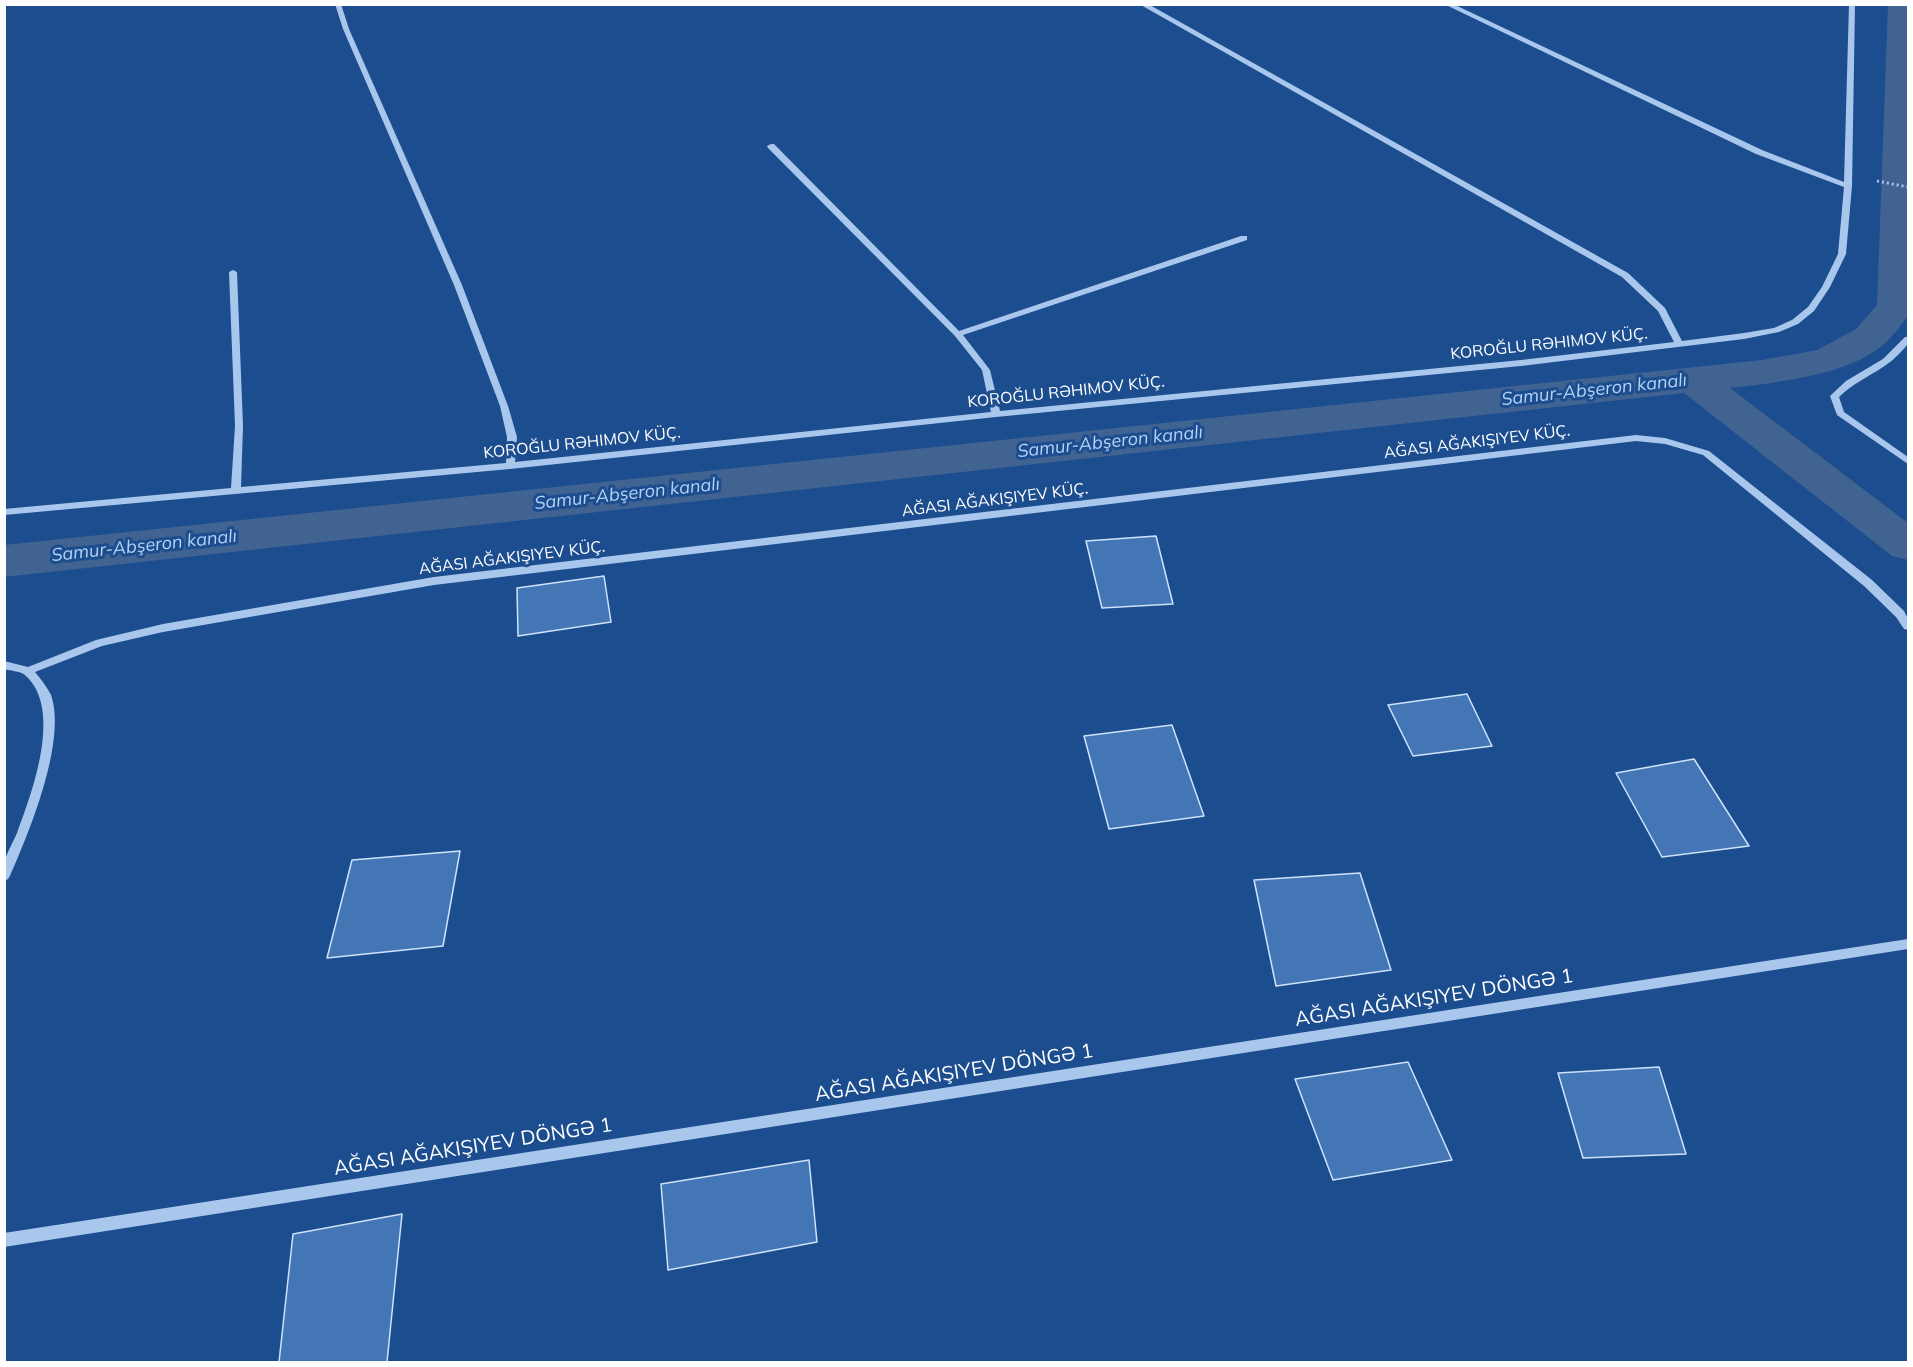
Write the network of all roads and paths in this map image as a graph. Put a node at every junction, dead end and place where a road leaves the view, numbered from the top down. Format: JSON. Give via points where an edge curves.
{"nodes":[{"id":1,"x":339,"y":4,"type":"edge"},
{"id":2,"x":1142,"y":4,"type":"edge"},
{"id":3,"x":1447,"y":4,"type":"edge"},
{"id":4,"x":1852,"y":4,"type":"edge"},
{"id":5,"x":771,"y":146,"type":"dead end"},
{"id":6,"x":1848,"y":186,"type":"junction"},
{"id":7,"x":1244,"y":238,"type":"dead end"},
{"id":8,"x":233,"y":272,"type":"dead end"},
{"id":9,"x":958,"y":334,"type":"junction"},
{"id":10,"x":1908,"y":339,"type":"edge"},
{"id":11,"x":1679,"y":344,"type":"junction"},
{"id":12,"x":996,"y":414,"type":"junction"},
{"id":13,"x":1908,"y":461,"type":"edge"},
{"id":14,"x":510,"y":466,"type":"junction"},
{"id":15,"x":236,"y":491,"type":"junction"},
{"id":16,"x":4,"y":512,"type":"edge"},
{"id":17,"x":1908,"y":626,"type":"edge"},
{"id":18,"x":4,"y":665,"type":"edge"},
{"id":19,"x":28,"y":671,"type":"junction"},
{"id":20,"x":4,"y":876,"type":"edge"},
{"id":21,"x":1908,"y":944,"type":"edge"},
{"id":22,"x":4,"y":1240,"type":"edge"}],
"edges":[{"from":1,"to":14,"type":"street","via":[[346,29],[458,285],[504,406],[512,436]]},
{"from":2,"to":11,"type":"street","via":[[1625,275],[1662,310]]},
{"from":3,"to":6,"type":"street","via":[[1759,152]]},
{"from":4,"to":6,"type":"street","name":"KOROĞLU RƏHIMOV KÜÇ."},
{"from":5,"to":9,"type":"street"},
{"from":6,"to":11,"type":"street","name":"KOROĞLU RƏHIMOV KÜÇ.","via":[[1842,254],[1811,309],[1776,330]]},
{"from":7,"to":9,"type":"street"},
{"from":8,"to":15,"type":"street","via":[[239,426]]},
{"from":9,"to":12,"type":"street","via":[[986,370]]},
{"from":10,"to":13,"type":"street","via":[[1898,351],[1845,384],[1834,396],[1840,413]]},
{"from":11,"to":12,"type":"street","name":"KOROĞLU RƏHIMOV KÜÇ."},
{"from":12,"to":14,"type":"street","name":"KOROĞLU RƏHIMOV KÜÇ."},
{"from":14,"to":15,"type":"street","name":"KOROĞLU RƏHIMOV KÜÇ."},
{"from":15,"to":16,"type":"street","name":"KOROĞLU RƏHIMOV KÜÇ."},
{"from":17,"to":19,"type":"street","via":[[1868,583],[1706,453],[1665,441],[1636,438],[434,581],[163,628],[100,643]]},
{"from":18,"to":19,"type":"street"},
{"from":19,"to":20,"type":"street","via":[[46,695],[49,715],[43,776]]},
{"from":21,"to":22,"type":"street"}]}
